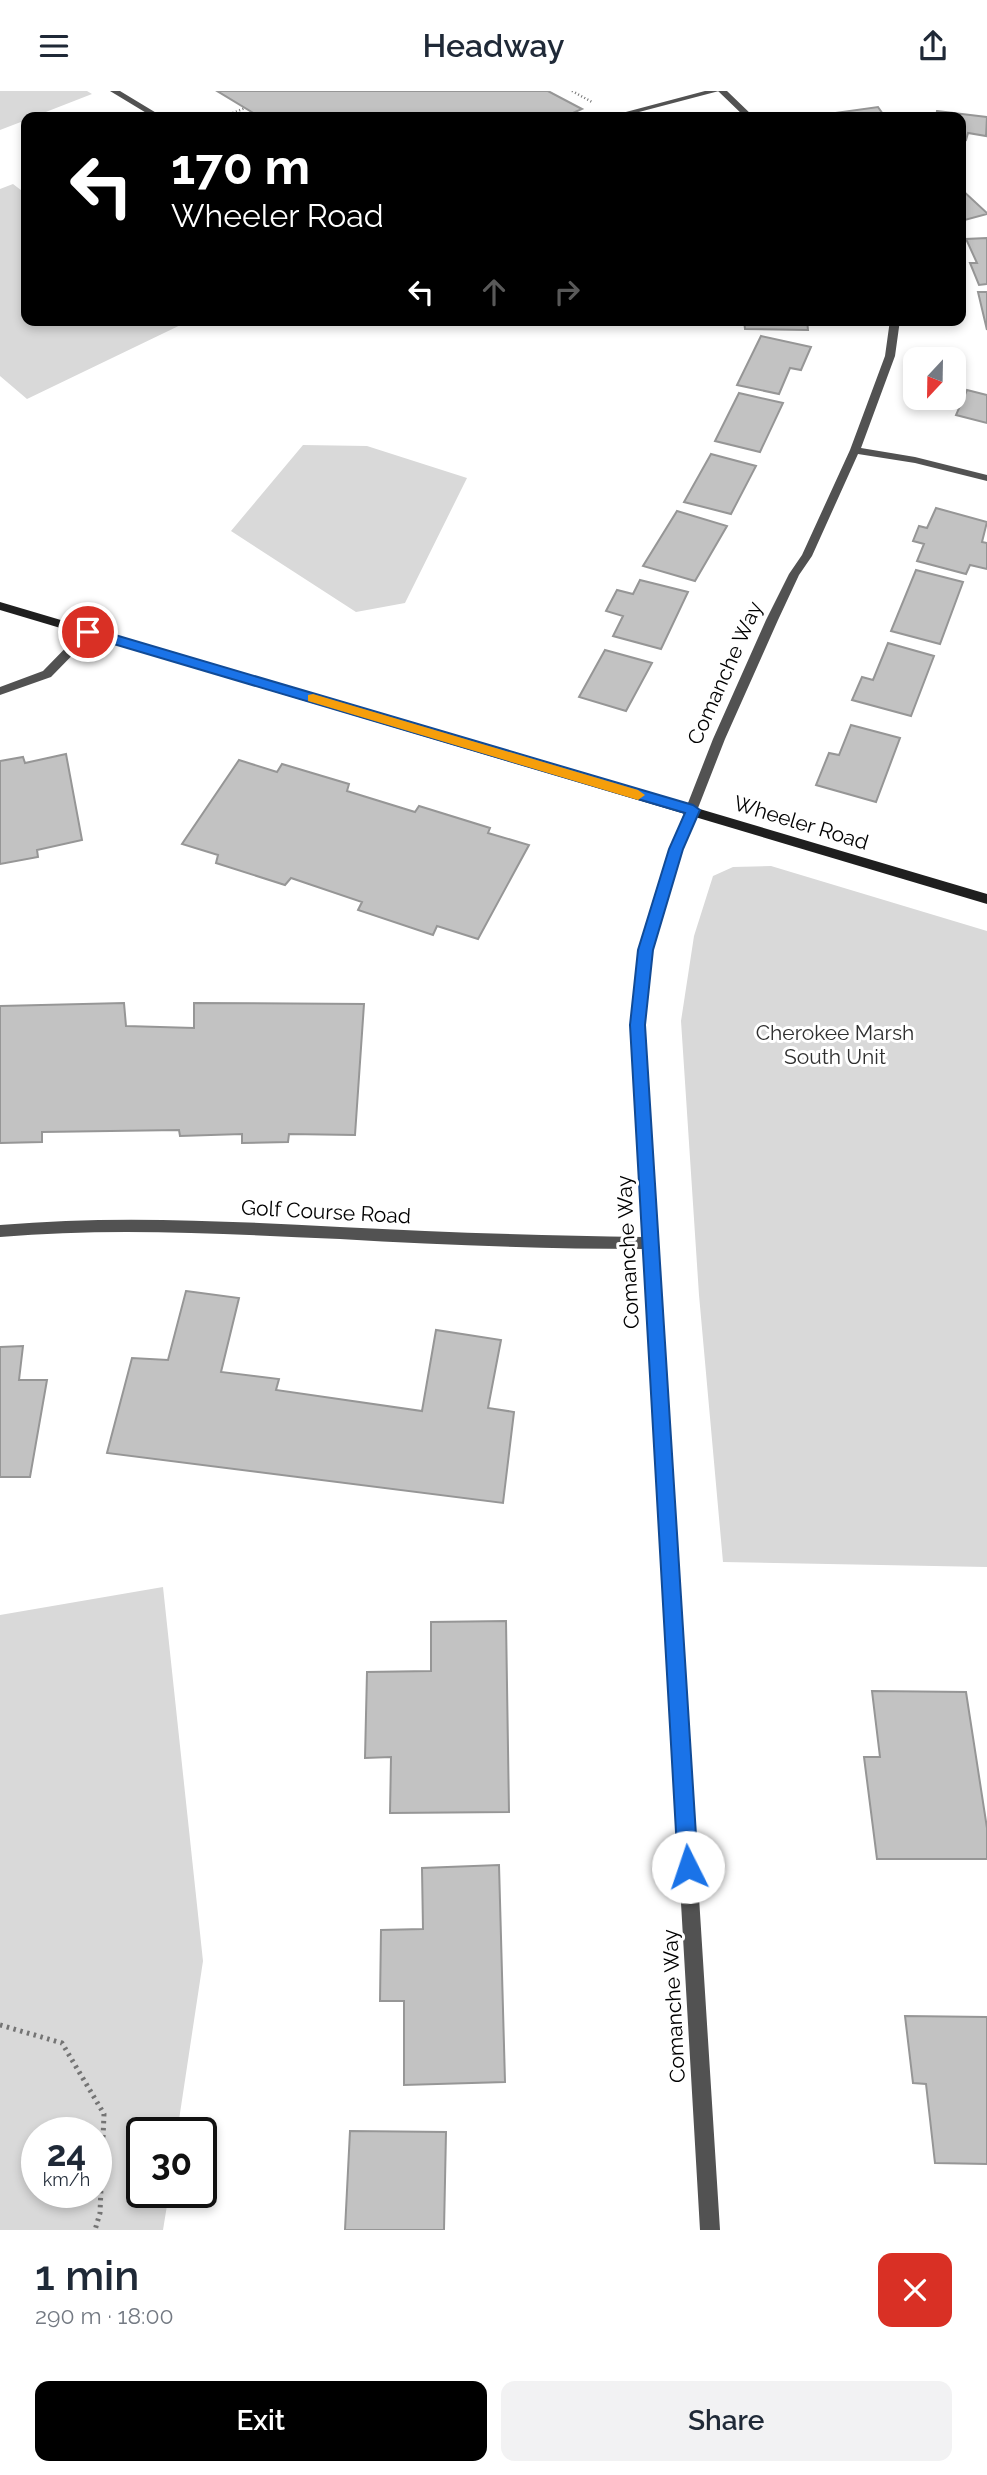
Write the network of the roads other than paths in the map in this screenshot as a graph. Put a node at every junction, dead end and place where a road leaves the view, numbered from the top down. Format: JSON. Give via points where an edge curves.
{"nodes":[{"id":1,"x":114,"y":91,"type":"edge"},
{"id":2,"x":715,"y":91,"type":"edge"},
{"id":3,"x":723,"y":91,"type":"edge"},
{"id":4,"x":150,"y":112,"type":"edge"},
{"id":5,"x":631,"y":112,"type":"edge"},
{"id":6,"x":745,"y":112,"type":"edge"},
{"id":7,"x":894,"y":326,"type":"edge"},
{"id":8,"x":855,"y":450,"type":"junction"},
{"id":9,"x":987,"y":478,"type":"edge"},
{"id":10,"x":0,"y":606,"type":"edge"},
{"id":11,"x":88,"y":632,"type":"junction"},
{"id":12,"x":0,"y":691,"type":"edge"},
{"id":13,"x":693,"y":810,"type":"junction"},
{"id":14,"x":987,"y":899,"type":"edge"},
{"id":15,"x":0,"y":1231,"type":"edge"},
{"id":16,"x":650,"y":1243,"type":"junction"},
{"id":17,"x":710,"y":2230,"type":"edge"}],
"edges":[{"from":1,"to":4,"type":"street"},
{"from":2,"to":5,"type":"street"},
{"from":3,"to":6,"type":"street"},
{"from":7,"to":8,"type":"street","name":"Comanche Way","via":[[890,356]]},
{"from":8,"to":9,"type":"street"},
{"from":8,"to":13,"type":"street","name":"Comanche Way","via":[[772,620]]},
{"from":10,"to":11,"type":"street","name":"Wheeler Road"},
{"from":11,"to":12,"type":"street","via":[[47,674]]},
{"from":11,"to":13,"type":"street","name":"Wheeler Road"},
{"from":13,"to":14,"type":"street","name":"Wheeler Road"},
{"from":13,"to":16,"type":"street","name":"Comanche Way","via":[[676,849],[646,950],[637,1025]]},
{"from":15,"to":16,"type":"street","name":"Golf Course Road","via":[[50,1225],[180,1226],[523,1242]]},
{"from":16,"to":17,"type":"street","name":"Comanche Way"}]}
